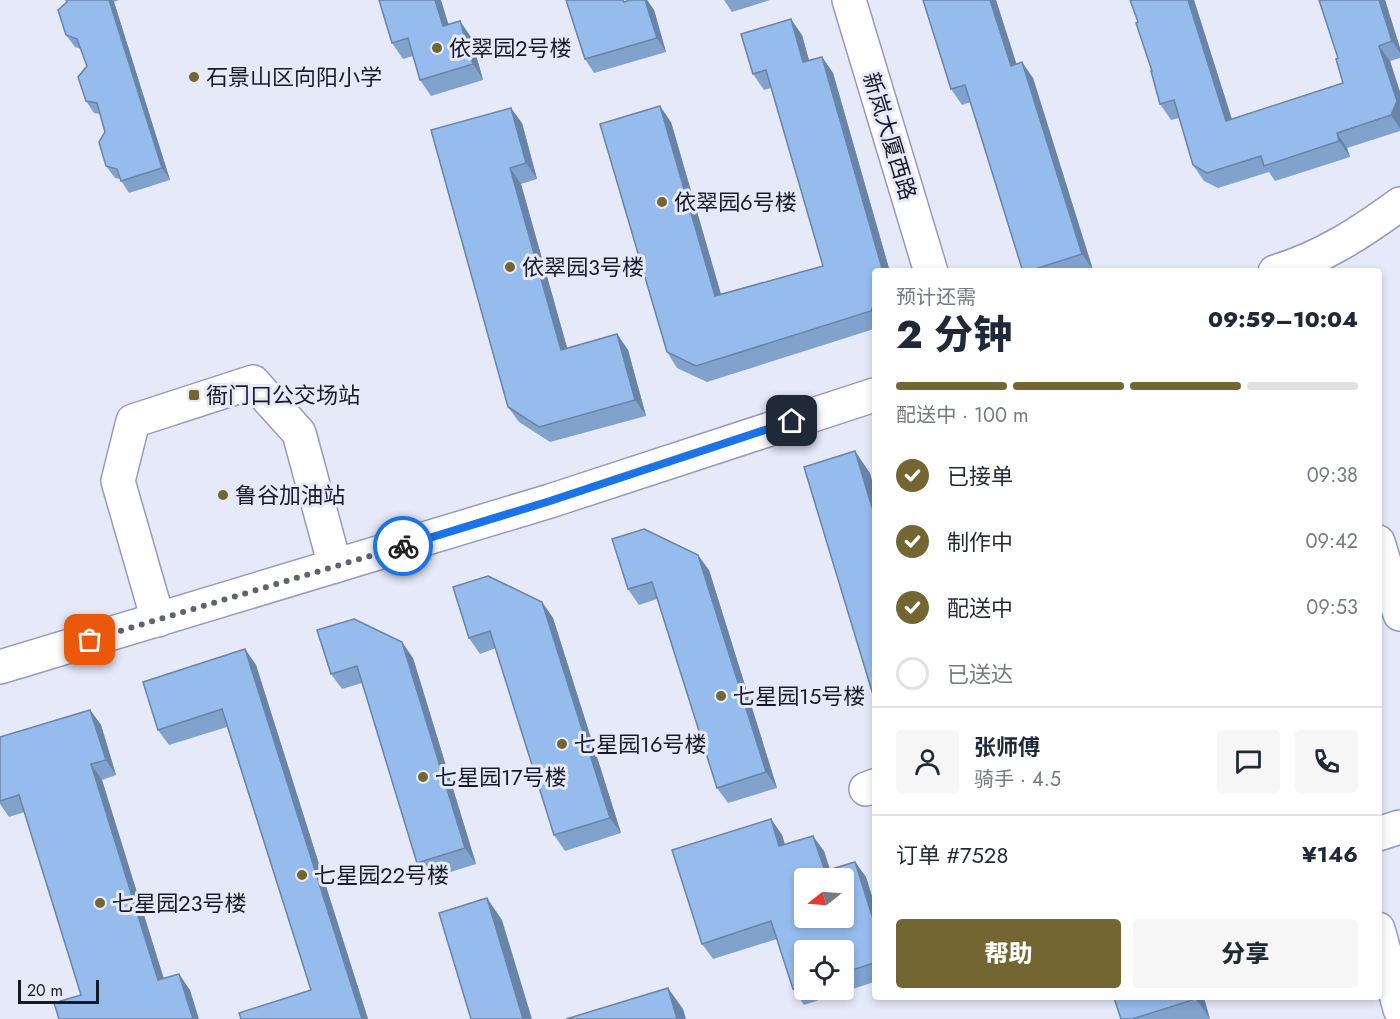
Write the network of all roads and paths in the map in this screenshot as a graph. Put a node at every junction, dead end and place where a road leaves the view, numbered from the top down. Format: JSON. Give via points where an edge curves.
{"nodes":[{"id":1,"x":849,"y":0,"type":"edge"},
{"id":2,"x":1400,"y":204,"type":"edge"},
{"id":3,"x":930,"y":268,"type":"edge"},
{"id":4,"x":1292,"y":268,"type":"edge"},
{"id":5,"x":872,"y":396,"type":"edge"},
{"id":6,"x":1382,"y":555,"type":"edge"},
{"id":7,"x":335,"y":566,"type":"junction"},
{"id":8,"x":1400,"y":614,"type":"edge"},
{"id":9,"x":158,"y":620,"type":"junction"},
{"id":10,"x":0,"y":667,"type":"edge"},
{"id":11,"x":1400,"y":827,"type":"edge"},
{"id":12,"x":1382,"y":833,"type":"edge"},
{"id":13,"x":1382,"y":944,"type":"edge"},
{"id":14,"x":1400,"y":1009,"type":"edge"}],
"edges":[{"from":1,"to":3,"type":"street","name":"新岚大厦西路"},
{"from":2,"to":4,"type":"street","via":[[1356,236]]},
{"from":5,"to":7,"type":"street","via":[[550,501]]},
{"from":6,"to":8,"type":"street"},
{"from":7,"to":9,"type":"street"},
{"from":7,"to":9,"type":"street","via":[[299,434],[253,382],[133,420],[118,481]]},
{"from":9,"to":10,"type":"street"},
{"from":11,"to":12,"type":"street"},
{"from":13,"to":14,"type":"street"}]}
